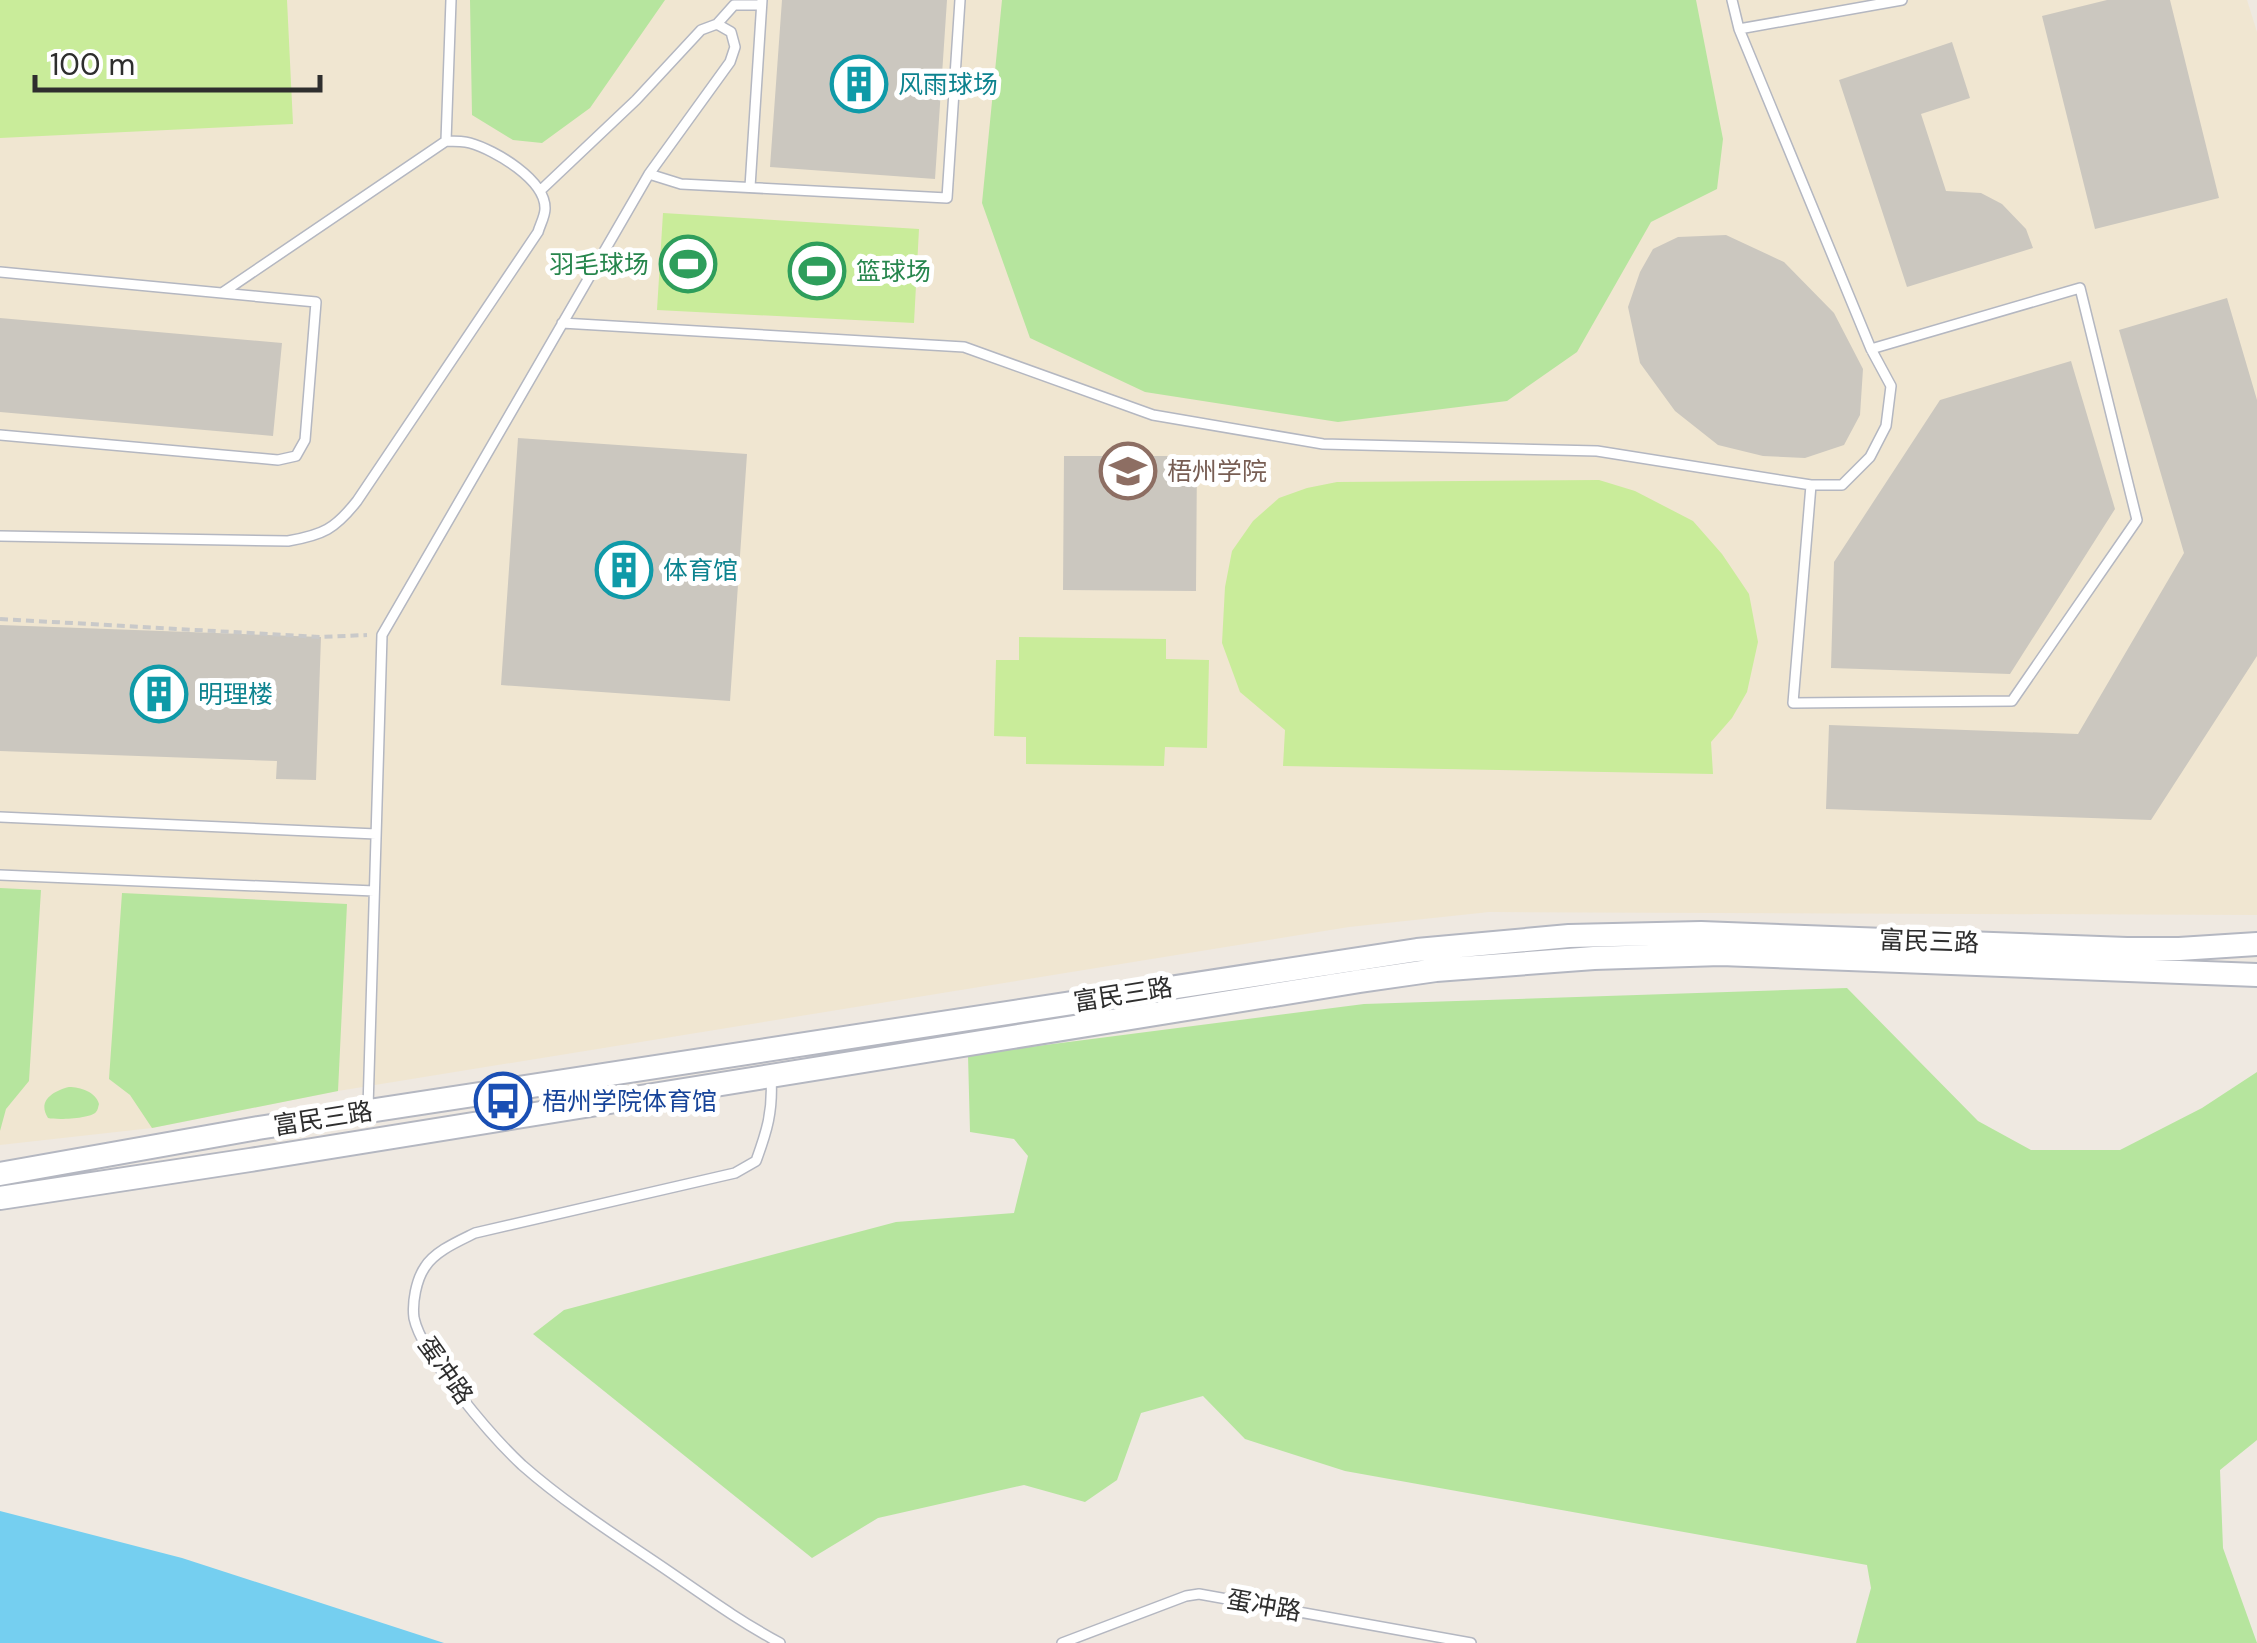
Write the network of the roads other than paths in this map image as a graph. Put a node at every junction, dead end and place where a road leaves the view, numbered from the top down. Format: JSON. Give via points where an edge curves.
{"nodes":[{"id":1,"x":451,"y":0,"type":"edge"},
{"id":2,"x":960,"y":0,"type":"edge"},
{"id":3,"x":1732,"y":0,"type":"edge"},
{"id":4,"x":1902,"y":0,"type":"edge"},
{"id":5,"x":762,"y":3,"type":"edge"},
{"id":6,"x":717,"y":24,"type":"junction"},
{"id":7,"x":1739,"y":28,"type":"junction"},
{"id":8,"x":446,"y":140,"type":"junction"},
{"id":9,"x":649,"y":174,"type":"junction"},
{"id":10,"x":750,"y":188,"type":"junction"},
{"id":11,"x":542,"y":189,"type":"junction"},
{"id":12,"x":0,"y":272,"type":"edge"},
{"id":13,"x":222,"y":293,"type":"junction"},
{"id":14,"x":562,"y":323,"type":"junction"},
{"id":15,"x":1871,"y":349,"type":"junction"},
{"id":16,"x":0,"y":435,"type":"edge"},
{"id":17,"x":1812,"y":486,"type":"junction"},
{"id":18,"x":0,"y":536,"type":"edge"},
{"id":19,"x":0,"y":816,"type":"edge"},
{"id":20,"x":376,"y":834,"type":"junction"},
{"id":21,"x":0,"y":875,"type":"edge"},
{"id":22,"x":374,"y":891,"type":"junction"},
{"id":23,"x":2257,"y":944,"type":"edge"},
{"id":24,"x":2257,"y":975,"type":"edge"},
{"id":25,"x":771,"y":1076,"type":"junction"},
{"id":26,"x":368,"y":1111,"type":"junction"},
{"id":27,"x":0,"y":1174,"type":"edge"},
{"id":28,"x":0,"y":1198,"type":"edge"},
{"id":29,"x":780,"y":1643,"type":"edge"},
{"id":30,"x":1062,"y":1643,"type":"edge"},
{"id":31,"x":1471,"y":1643,"type":"edge"}],
"edges":[{"from":1,"to":8,"type":"lane"},
{"from":2,"to":10,"type":"lane","via":[[947,198]]},
{"from":3,"to":7,"type":"lane"},
{"from":4,"to":7,"type":"lane"},
{"from":5,"to":6,"type":"lane","via":[[734,5]]},
{"from":5,"to":10,"type":"lane"},
{"from":6,"to":9,"type":"lane","via":[[730,32],[730,62]]},
{"from":6,"to":11,"type":"lane","via":[[701,30]]},
{"from":7,"to":15,"type":"lane"},
{"from":8,"to":11,"type":"lane","via":[[491,152]]},
{"from":8,"to":13,"type":"lane"},
{"from":9,"to":10,"type":"lane","via":[[681,184]]},
{"from":9,"to":14,"type":"lane"},
{"from":11,"to":18,"type":"lane","via":[[546,210],[538,232],[338,524],[288,541]]},
{"from":12,"to":13,"type":"lane"},
{"from":13,"to":16,"type":"lane","via":[[316,302],[306,440],[296,456],[278,460]]},
{"from":14,"to":17,"type":"lane","via":[[964,347],[1153,415],[1324,444],[1596,451]]},
{"from":14,"to":20,"type":"lane","via":[[382,635]]},
{"from":15,"to":17,"type":"lane","via":[[1891,386],[1886,426],[1870,458],[1842,485]]},
{"from":15,"to":17,"type":"lane","via":[[2080,288],[2137,520],[2012,701],[1794,703]]},
{"from":19,"to":20,"type":"lane"},
{"from":20,"to":22,"type":"lane"},
{"from":21,"to":22,"type":"lane"},
{"from":22,"to":26,"type":"lane"},
{"from":23,"to":26,"type":"main road","name":"富民三路","via":[[2127,949],[1748,934],[1569,936],[1399,952]]},
{"from":24,"to":25,"type":"main road","name":"富民三路","via":[[1722,954],[1579,959],[1360,980]]},
{"from":25,"to":28,"type":"main road","name":"富民三路"},
{"from":25,"to":29,"type":"lane","name":"蛋冲路","via":[[772,1105],[756,1162],[736,1174],[475,1232],[426,1264],[414,1316],[423,1345],[520,1462],[628,1544]]},
{"from":26,"to":27,"type":"main road","name":"富民三路"},
{"from":30,"to":31,"type":"lane","name":"蛋冲路","via":[[1200,1594]]}]}
